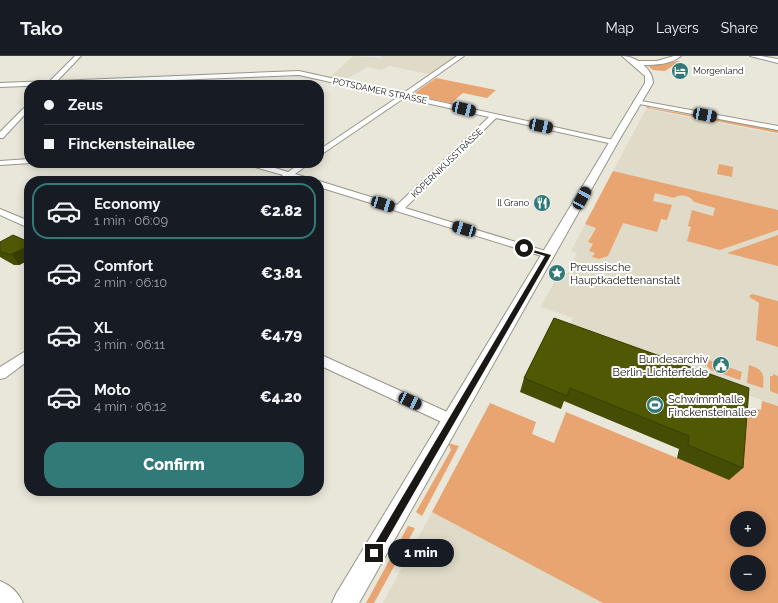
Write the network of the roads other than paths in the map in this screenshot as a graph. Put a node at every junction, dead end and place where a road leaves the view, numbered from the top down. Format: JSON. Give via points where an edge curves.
{"nodes":[{"id":1,"x":78,"y":56,"type":"edge"},
{"id":2,"x":461,"y":56,"type":"edge"},
{"id":3,"x":626,"y":56,"type":"edge"},
{"id":4,"x":678,"y":56,"type":"edge"},
{"id":5,"x":753,"y":56,"type":"edge"},
{"id":6,"x":778,"y":61,"type":"edge"},
{"id":7,"x":635,"y":63,"type":"junction"},
{"id":8,"x":210,"y":76,"type":"junction"},
{"id":9,"x":55,"y":80,"type":"edge"},
{"id":10,"x":130,"y":80,"type":"edge"},
{"id":11,"x":209,"y":80,"type":"edge"},
{"id":12,"x":0,"y":85,"type":"edge"},
{"id":13,"x":24,"y":85,"type":"edge"},
{"id":14,"x":404,"y":96,"type":"junction"},
{"id":15,"x":636,"y":102,"type":"junction"},
{"id":16,"x":24,"y":111,"type":"edge"},
{"id":17,"x":494,"y":116,"type":"junction"},
{"id":18,"x":778,"y":128,"type":"edge"},
{"id":19,"x":0,"y":136,"type":"edge"},
{"id":20,"x":613,"y":142,"type":"junction"},
{"id":21,"x":324,"y":151,"type":"edge"},
{"id":22,"x":24,"y":162,"type":"edge"},
{"id":23,"x":0,"y":163,"type":"edge"},
{"id":24,"x":267,"y":168,"type":"edge"},
{"id":25,"x":299,"y":168,"type":"edge"},
{"id":26,"x":289,"y":175,"type":"junction"},
{"id":27,"x":292,"y":176,"type":"edge"},
{"id":28,"x":324,"y":186,"type":"edge"},
{"id":29,"x":399,"y":209,"type":"junction"},
{"id":30,"x":0,"y":212,"type":"edge"},
{"id":31,"x":24,"y":224,"type":"edge"},
{"id":32,"x":548,"y":255,"type":"junction"},
{"id":33,"x":24,"y":357,"type":"edge"},
{"id":34,"x":324,"y":361,"type":"edge"},
{"id":35,"x":0,"y":374,"type":"edge"},
{"id":36,"x":451,"y":420,"type":"junction"},
{"id":37,"x":0,"y":590,"type":"edge"},
{"id":38,"x":14,"y":603,"type":"edge"},
{"id":39,"x":345,"y":603,"type":"edge"}],
"edges":[{"from":1,"to":9,"type":"street"},
{"from":2,"to":14,"type":"street"},
{"from":3,"to":7,"type":"street"},
{"from":4,"to":7,"type":"street","via":[[660,62]]},
{"from":5,"to":6,"type":"street"},
{"from":7,"to":15,"type":"street","via":[[649,76],[649,83]]},
{"from":8,"to":10,"type":"street","name":"POTSDAMER STRASSE"},
{"from":8,"to":11,"type":"street"},
{"from":8,"to":14,"type":"street","name":"POTSDAMER STRASSE","via":[[299,73]]},
{"from":12,"to":13,"type":"street","name":"POTSDAMER STRASSE"},
{"from":14,"to":17,"type":"street","name":"POTSDAMER STRASSE"},
{"from":14,"to":21,"type":"street"},
{"from":15,"to":18,"type":"street"},
{"from":15,"to":20,"type":"street"},
{"from":16,"to":19,"type":"street"},
{"from":17,"to":20,"type":"street","name":"POTSDAMER STRASSE"},
{"from":17,"to":29,"type":"street","name":"KOPERNIKUSSTRASSE"},
{"from":20,"to":32,"type":"street"},
{"from":22,"to":23,"type":"street"},
{"from":24,"to":26,"type":"street"},
{"from":25,"to":26,"type":"street"},
{"from":26,"to":27,"type":"street"},
{"from":28,"to":29,"type":"street"},
{"from":29,"to":32,"type":"street"},
{"from":30,"to":31,"type":"street"},
{"from":32,"to":36,"type":"street"},
{"from":33,"to":35,"type":"street"},
{"from":34,"to":36,"type":"street"},
{"from":36,"to":39,"type":"street"},
{"from":37,"to":38,"type":"street"}]}
